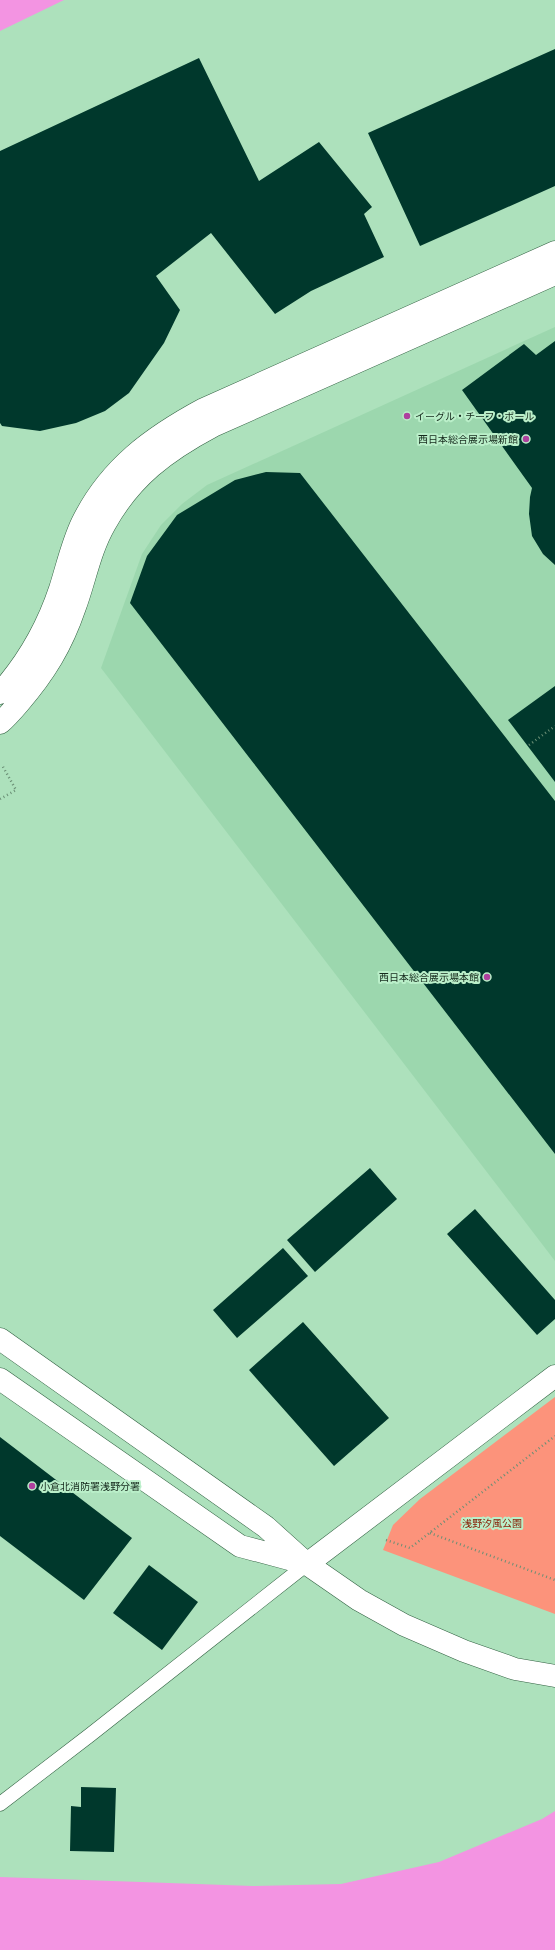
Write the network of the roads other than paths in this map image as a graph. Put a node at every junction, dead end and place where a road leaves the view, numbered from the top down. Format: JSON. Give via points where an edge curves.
{"nodes":[{"id":1,"x":555,"y":252,"type":"edge"},
{"id":2,"x":555,"y":274,"type":"edge"},
{"id":3,"x":0,"y":693,"type":"edge"},
{"id":4,"x":0,"y":723,"type":"edge"},
{"id":5,"x":0,"y":1340,"type":"edge"},
{"id":6,"x":555,"y":1376,"type":"edge"},
{"id":7,"x":0,"y":1379,"type":"edge"},
{"id":8,"x":307,"y":1564,"type":"junction"},
{"id":9,"x":555,"y":1676,"type":"edge"},
{"id":10,"x":0,"y":1804,"type":"edge"}],
"edges":[{"from":1,"to":3,"type":"street","via":[[204,409],[153,438],[113,476],[97,497],[72,548],[44,629],[23,666]]},
{"from":2,"to":4,"type":"street","via":[[213,426],[165,454],[131,485],[117,504],[94,547],[75,608],[49,665]]},
{"from":5,"to":8,"type":"street","via":[[266,1527]]},
{"from":6,"to":8,"type":"street"},
{"from":7,"to":8,"type":"street","via":[[240,1546]]},
{"from":8,"to":9,"type":"street","via":[[359,1600],[404,1625],[464,1651],[515,1669]]},
{"from":8,"to":10,"type":"lane"}]}
